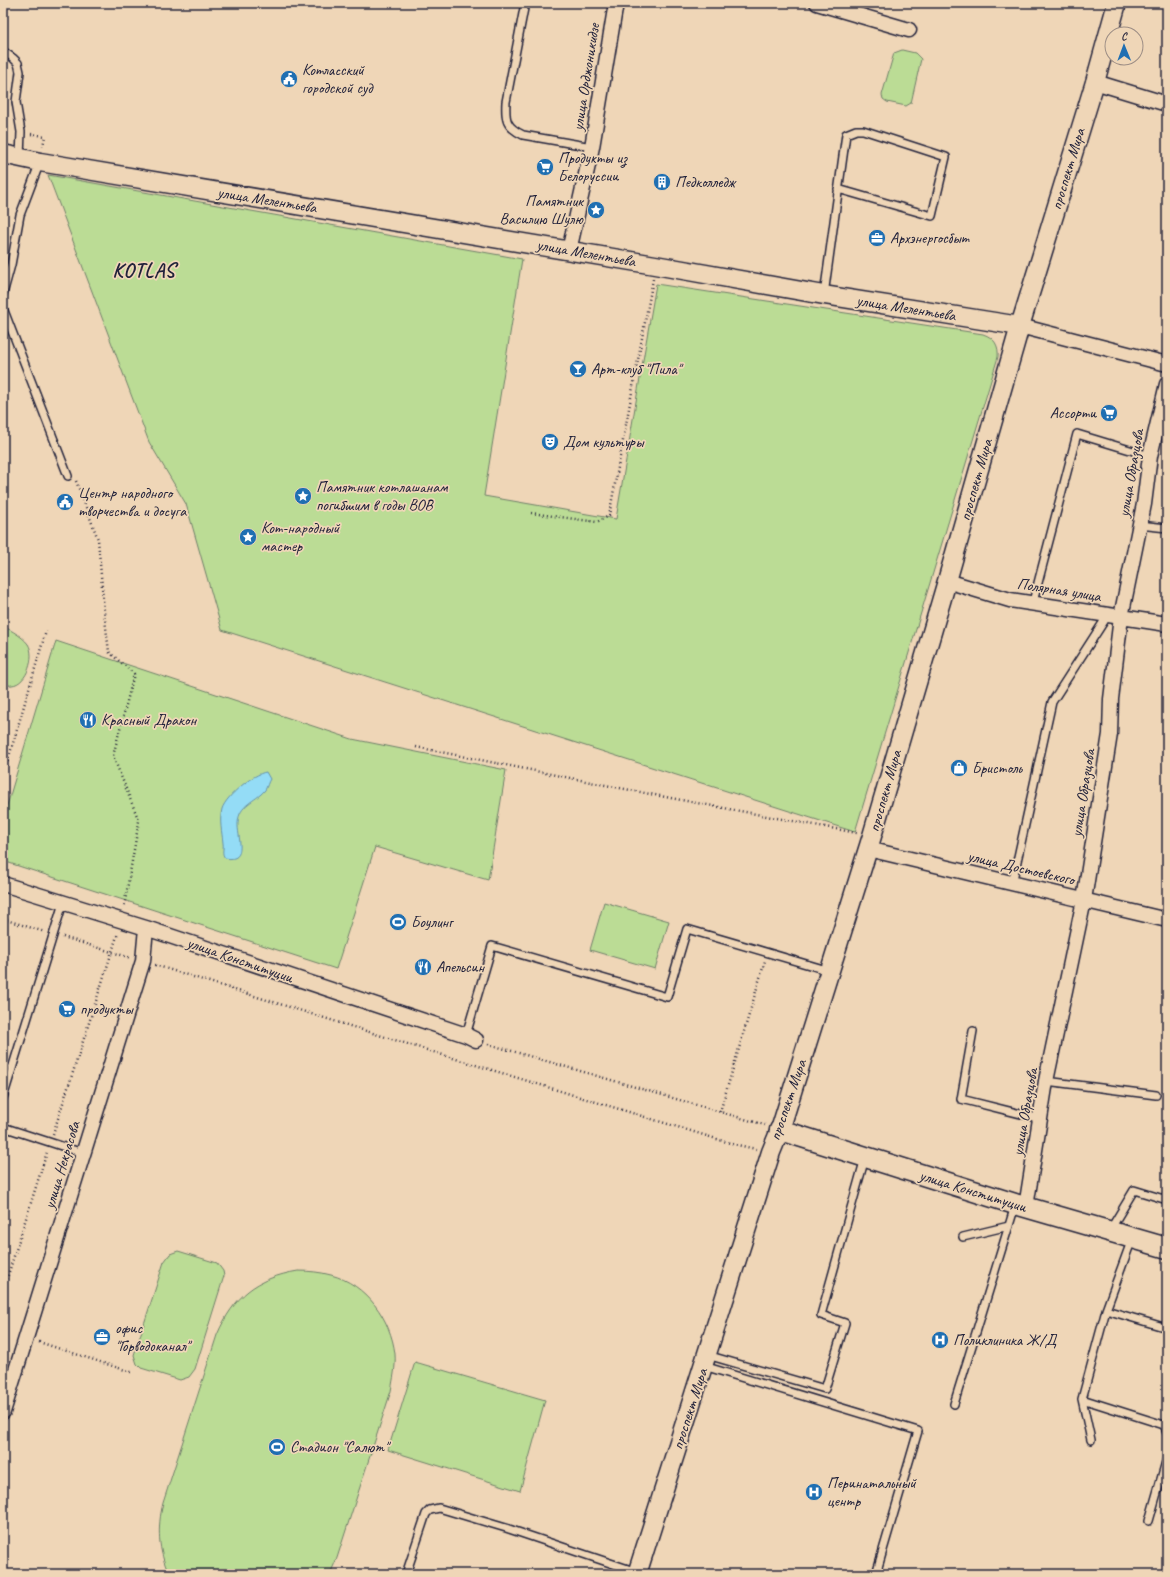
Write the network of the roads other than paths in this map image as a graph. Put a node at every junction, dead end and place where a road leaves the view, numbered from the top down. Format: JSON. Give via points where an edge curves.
{"nodes":[{"id":1,"x":525,"y":3,"type":"edge"},
{"id":2,"x":616,"y":3,"type":"edge"},
{"id":3,"x":817,"y":3,"type":"edge"},
{"id":4,"x":1117,"y":3,"type":"edge"},
{"id":5,"x":909,"y":30,"type":"dead end"},
{"id":6,"x":3,"y":51,"type":"edge"},
{"id":7,"x":1095,"y":82,"type":"junction"},
{"id":8,"x":1167,"y":104,"type":"edge"},
{"id":9,"x":592,"y":147,"type":"junction"},
{"id":10,"x":12,"y":156,"type":"edge"},
{"id":11,"x":40,"y":162,"type":"junction"},
{"id":12,"x":838,"y":189,"type":"junction"},
{"id":13,"x":569,"y":251,"type":"junction"},
{"id":14,"x":3,"y":294,"type":"edge"},
{"id":15,"x":824,"y":295,"type":"junction"},
{"id":16,"x":3,"y":308,"type":"edge"},
{"id":17,"x":1020,"y":326,"type":"junction"},
{"id":18,"x":1167,"y":364,"type":"edge"},
{"id":19,"x":1167,"y":384,"type":"edge"},
{"id":20,"x":1150,"y":456,"type":"junction"},
{"id":21,"x":68,"y":476,"type":"dead end"},
{"id":22,"x":1139,"y":525,"type":"junction"},
{"id":23,"x":1167,"y":528,"type":"edge"},
{"id":24,"x":947,"y":581,"type":"junction"},
{"id":25,"x":1033,"y":602,"type":"junction"},
{"id":26,"x":1114,"y":616,"type":"junction"},
{"id":27,"x":1167,"y":624,"type":"edge"},
{"id":28,"x":870,"y":842,"type":"junction"},
{"id":29,"x":3,"y":884,"type":"edge"},
{"id":30,"x":1012,"y":884,"type":"junction"},
{"id":31,"x":1084,"y":900,"type":"junction"},
{"id":32,"x":64,"y":903,"type":"junction"},
{"id":33,"x":1167,"y":920,"type":"edge"},
{"id":34,"x":146,"y":928,"type":"junction"},
{"id":35,"x":830,"y":971,"type":"junction"},
{"id":36,"x":973,"y":1031,"type":"dead end"},
{"id":37,"x":471,"y":1038,"type":"joint"},
{"id":38,"x":1046,"y":1081,"type":"junction"},
{"id":39,"x":1156,"y":1095,"type":"dead end"},
{"id":40,"x":3,"y":1098,"type":"edge"},
{"id":41,"x":1041,"y":1119,"type":"junction"},
{"id":42,"x":3,"y":1127,"type":"edge"},
{"id":43,"x":780,"y":1130,"type":"junction"},
{"id":44,"x":84,"y":1153,"type":"junction"},
{"id":45,"x":865,"y":1157,"type":"junction"},
{"id":46,"x":1167,"y":1200,"type":"edge"},
{"id":47,"x":1020,"y":1205,"type":"junction"},
{"id":48,"x":1009,"y":1226,"type":"junction"},
{"id":49,"x":1110,"y":1231,"type":"junction"},
{"id":50,"x":1132,"y":1237,"type":"junction"},
{"id":51,"x":963,"y":1238,"type":"dead end"},
{"id":52,"x":1167,"y":1248,"type":"edge"},
{"id":53,"x":1106,"y":1310,"type":"junction"},
{"id":54,"x":1167,"y":1328,"type":"edge"},
{"id":55,"x":706,"y":1360,"type":"junction"},
{"id":56,"x":1082,"y":1399,"type":"junction"},
{"id":57,"x":954,"y":1404,"type":"dead end"},
{"id":58,"x":3,"y":1412,"type":"edge"},
{"id":59,"x":1167,"y":1433,"type":"edge"},
{"id":60,"x":1091,"y":1440,"type":"dead end"},
{"id":61,"x":1167,"y":1458,"type":"edge"},
{"id":62,"x":1149,"y":1521,"type":"dead end"},
{"id":63,"x":406,"y":1574,"type":"edge"},
{"id":64,"x":638,"y":1574,"type":"edge"},
{"id":65,"x":876,"y":1574,"type":"edge"}],
"edges":[{"from":1,"to":9,"type":"lane","via":[[506,102],[505,114],[508,124],[523,135]]},
{"from":2,"to":9,"type":"street","name":"улица Орджоникидзе"},
{"from":3,"to":5,"type":"street"},
{"from":4,"to":7,"type":"street","name":"проспект Мира"},
{"from":6,"to":10,"type":"lane","via":[[18,63],[20,72],[16,102],[21,132]]},
{"from":7,"to":8,"type":"street"},
{"from":7,"to":17,"type":"street","name":"проспект Мира"},
{"from":9,"to":13,"type":"street","name":"улица Орджоникидзе"},
{"from":10,"to":11,"type":"street","name":"улица Мелентьева"},
{"from":11,"to":13,"type":"street","name":"улица Мелентьева"},
{"from":11,"to":14,"type":"lane","via":[[20,215]]},
{"from":12,"to":12,"type":"lane","via":[[932,216],[946,157],[863,130],[849,132],[846,134]]},
{"from":12,"to":15,"type":"lane"},
{"from":13,"to":15,"type":"street","name":"улица Мелентьева"},
{"from":15,"to":17,"type":"street","name":"улица Мелентьева"},
{"from":16,"to":21,"type":"lane"},
{"from":17,"to":18,"type":"street","name":"улица Мелентьева"},
{"from":17,"to":24,"type":"street","name":"проспект Мира"},
{"from":19,"to":20,"type":"street","name":"улица Образцова"},
{"from":20,"to":22,"type":"street","name":"улица Образцова"},
{"from":20,"to":25,"type":"lane","via":[[1078,434]]},
{"from":22,"to":23,"type":"lane"},
{"from":22,"to":26,"type":"street","name":"улица Образцова"},
{"from":24,"to":25,"type":"street","name":"Полярная улица","via":[[1010,600]]},
{"from":24,"to":28,"type":"street","name":"проспект Мира"},
{"from":25,"to":26,"type":"street","name":"Полярная улица"},
{"from":26,"to":27,"type":"street","name":"Полярная улица"},
{"from":26,"to":30,"type":"lane","via":[[1052,702]]},
{"from":26,"to":31,"type":"street","name":"улица Образцова","via":[[1110,734]]},
{"from":28,"to":30,"type":"street","name":"улица Достоевского"},
{"from":28,"to":35,"type":"street","name":"проспект Мира"},
{"from":29,"to":32,"type":"street","name":"улица Конституции"},
{"from":30,"to":31,"type":"street","name":"улица Достоевского"},
{"from":31,"to":33,"type":"street","name":"улица Достоевского"},
{"from":31,"to":38,"type":"street","name":"улица Образцова"},
{"from":32,"to":34,"type":"street","name":"улица Конституции"},
{"from":32,"to":40,"type":"lane"},
{"from":34,"to":37,"type":"street","name":"улица Конституции"},
{"from":34,"to":44,"type":"street","name":"улица Некрасова","via":[[143,961]]},
{"from":35,"to":37,"type":"lane","via":[[687,929],[667,997],[492,946]]},
{"from":35,"to":43,"type":"street","name":"проспект Мира"},
{"from":36,"to":41,"type":"lane","via":[[961,1099]]},
{"from":38,"to":39,"type":"lane"},
{"from":38,"to":41,"type":"street","name":"улица Образцова"},
{"from":41,"to":47,"type":"street","name":"улица Образцова"},
{"from":42,"to":44,"type":"lane"},
{"from":43,"to":45,"type":"main road","name":"улица Конституции"},
{"from":43,"to":55,"type":"street","name":"проспект Мира"},
{"from":44,"to":58,"type":"street","name":"улица Некрасова"},
{"from":45,"to":47,"type":"main road","name":"улица Конституции"},
{"from":45,"to":55,"type":"lane","via":[[821,1316],[845,1323],[825,1389]]},
{"from":46,"to":49,"type":"lane","via":[[1134,1190]]},
{"from":47,"to":48,"type":"lane"},
{"from":47,"to":49,"type":"main road","name":"улица Конституции"},
{"from":48,"to":51,"type":"lane"},
{"from":48,"to":57,"type":"lane"},
{"from":49,"to":50,"type":"main road","name":"улица Конституции"},
{"from":50,"to":52,"type":"main road","name":"улица Конституции"},
{"from":50,"to":53,"type":"lane"},
{"from":53,"to":54,"type":"lane"},
{"from":53,"to":56,"type":"lane"},
{"from":55,"to":64,"type":"street","name":"проспект Мира"},
{"from":55,"to":65,"type":"lane","via":[[918,1431]]},
{"from":56,"to":59,"type":"lane","via":[[1164,1425]]},
{"from":56,"to":60,"type":"lane"},
{"from":61,"to":62,"type":"lane"},
{"from":63,"to":64,"type":"lane","via":[[426,1514],[439,1508],[506,1528]]}]}
